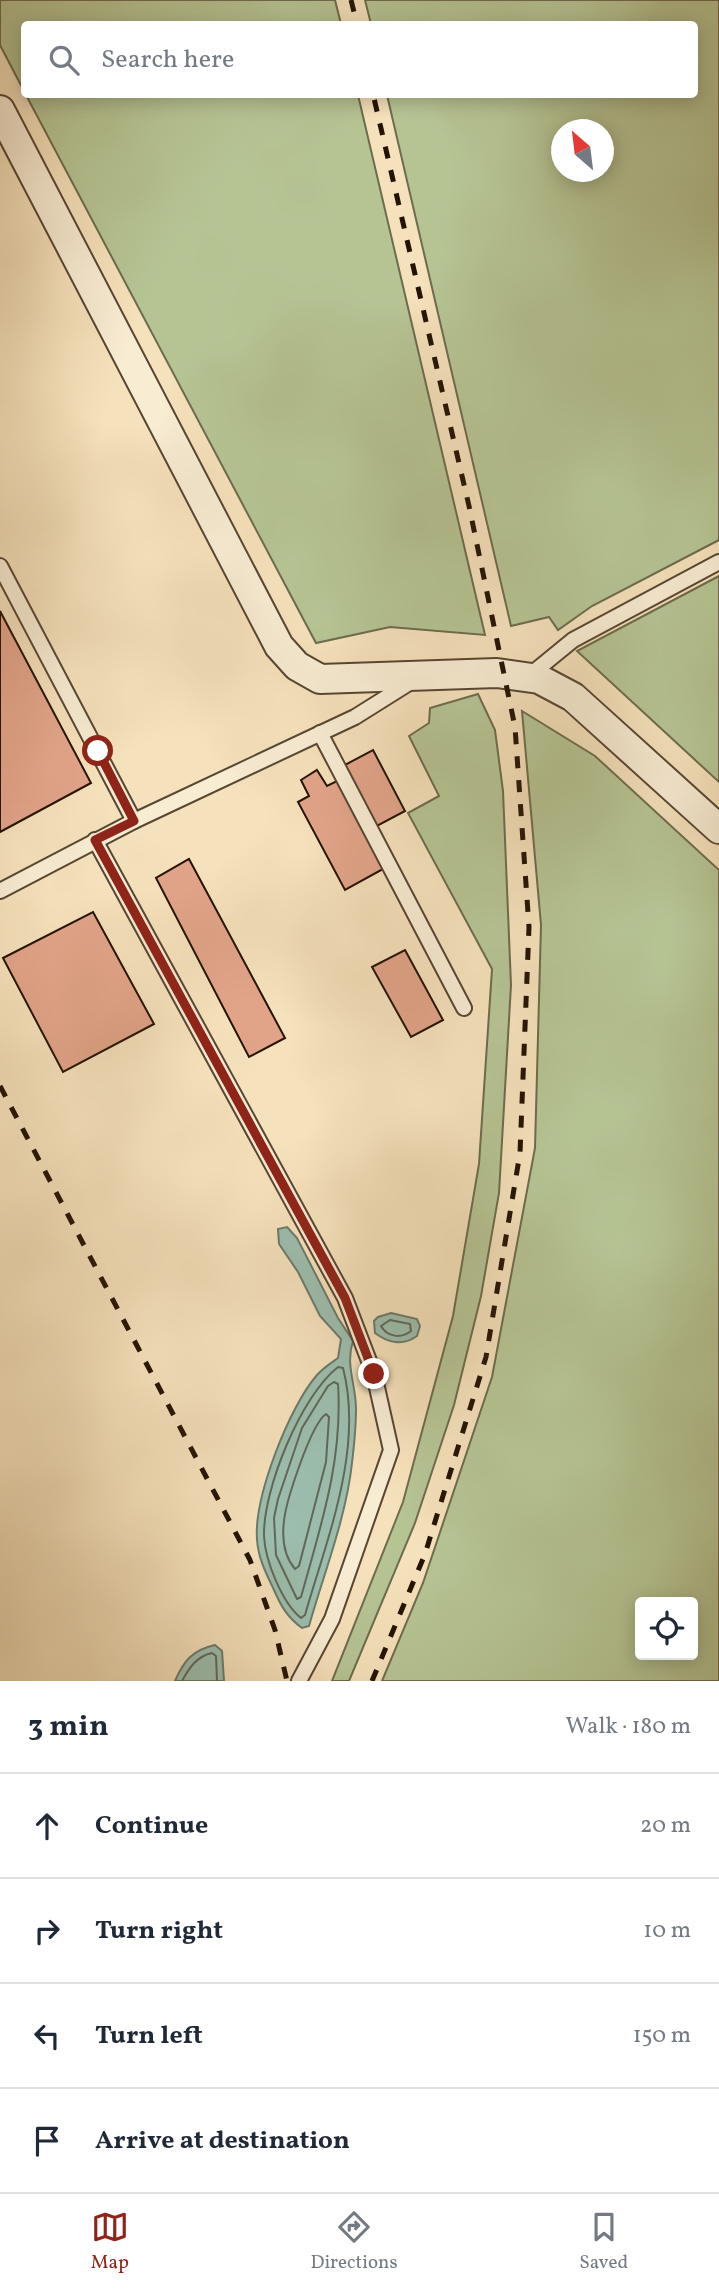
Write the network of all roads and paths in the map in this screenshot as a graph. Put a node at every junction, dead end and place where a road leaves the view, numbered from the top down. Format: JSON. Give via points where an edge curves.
{"nodes":[{"id":1,"x":0,"y":110,"type":"edge"},
{"id":2,"x":719,"y":562,"type":"edge"},
{"id":3,"x":0,"y":566,"type":"edge"},
{"id":4,"x":421,"y":676,"type":"junction"},
{"id":5,"x":527,"y":677,"type":"junction"},
{"id":6,"x":320,"y":733,"type":"junction"},
{"id":7,"x":134,"y":821,"type":"junction"},
{"id":8,"x":719,"y":829,"type":"edge"},
{"id":9,"x":95,"y":840,"type":"junction"},
{"id":10,"x":0,"y":891,"type":"edge"},
{"id":11,"x":464,"y":1008,"type":"dead end"},
{"id":12,"x":299,"y":1681,"type":"edge"}],
"edges":[{"from":1,"to":4,"type":"street","via":[[279,646],[298,666],[320,679]]},
{"from":2,"to":5,"type":"lane","via":[[573,640]]},
{"from":3,"to":7,"type":"lane"},
{"from":4,"to":5,"type":"street","via":[[497,673]]},
{"from":4,"to":6,"type":"lane"},
{"from":5,"to":8,"type":"street","via":[[573,698]]},
{"from":6,"to":7,"type":"lane"},
{"from":6,"to":11,"type":"lane"},
{"from":7,"to":9,"type":"lane"},
{"from":9,"to":10,"type":"lane"},
{"from":9,"to":12,"type":"lane","via":[[345,1298],[374,1374],[391,1450],[332,1619]]}]}
